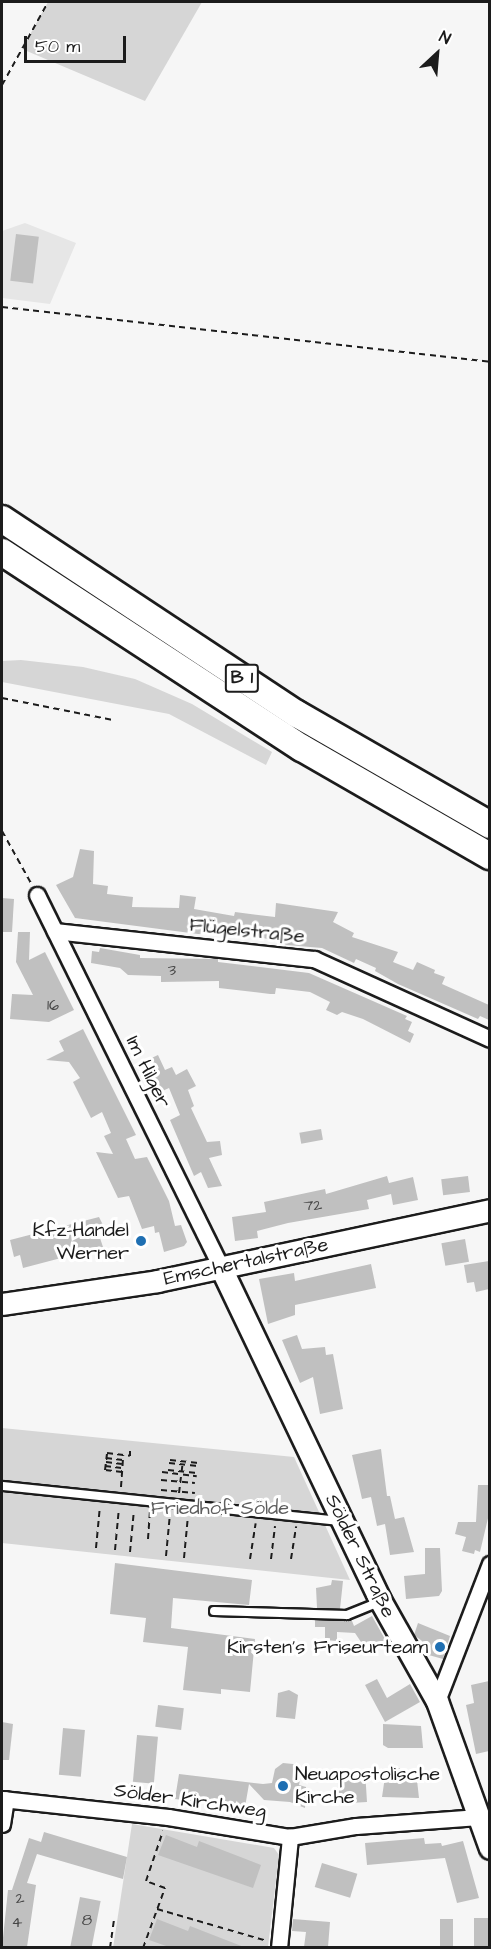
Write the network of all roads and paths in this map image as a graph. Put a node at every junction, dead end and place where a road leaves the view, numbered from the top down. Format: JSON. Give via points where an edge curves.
{"nodes":[{"id":1,"x":48,"y":2,"type":"edge"},
{"id":2,"x":2,"y":85,"type":"edge"},
{"id":3,"x":2,"y":307,"type":"edge"},
{"id":4,"x":489,"y":362,"type":"edge"},
{"id":5,"x":2,"y":519,"type":"edge"},
{"id":6,"x":2,"y":552,"type":"edge"},
{"id":7,"x":12,"y":564,"type":"edge"},
{"id":8,"x":2,"y":698,"type":"edge"},
{"id":9,"x":113,"y":720,"type":"dead end"},
{"id":10,"x":489,"y":825,"type":"edge"},
{"id":11,"x":2,"y":831,"type":"edge"},
{"id":12,"x":489,"y":856,"type":"edge"},
{"id":13,"x":37,"y":895,"type":"joint"},
{"id":14,"x":55,"y":931,"type":"junction"},
{"id":15,"x":489,"y":1039,"type":"edge"},
{"id":16,"x":489,"y":1210,"type":"edge"},
{"id":17,"x":221,"y":1268,"type":"junction"},
{"id":18,"x":2,"y":1304,"type":"edge"},
{"id":19,"x":130,"y":1451,"type":"dead end"},
{"id":20,"x":170,"y":1461,"type":"dead end"},
{"id":21,"x":106,"y":1462,"type":"junction"},
{"id":22,"x":182,"y":1463,"type":"junction"},
{"id":23,"x":201,"y":1463,"type":"dead end"},
{"id":24,"x":198,"y":1466,"type":"dead end"},
{"id":25,"x":168,"y":1470,"type":"dead end"},
{"id":26,"x":162,"y":1472,"type":"dead end"},
{"id":27,"x":181,"y":1473,"type":"junction"},
{"id":28,"x":197,"y":1474,"type":"dead end"},
{"id":29,"x":161,"y":1480,"type":"dead end"},
{"id":30,"x":180,"y":1481,"type":"junction"},
{"id":31,"x":195,"y":1483,"type":"dead end"},
{"id":32,"x":2,"y":1486,"type":"edge"},
{"id":33,"x":161,"y":1490,"type":"dead end"},
{"id":34,"x":179,"y":1492,"type":"junction"},
{"id":35,"x":195,"y":1493,"type":"dead end"},
{"id":36,"x":101,"y":1496,"type":"junction"},
{"id":37,"x":135,"y":1500,"type":"junction"},
{"id":38,"x":151,"y":1502,"type":"junction"},
{"id":39,"x":174,"y":1504,"type":"junction"},
{"id":40,"x":189,"y":1506,"type":"junction"},
{"id":41,"x":267,"y":1514,"type":"junction"},
{"id":42,"x":276,"y":1515,"type":"junction"},
{"id":43,"x":304,"y":1518,"type":"junction"},
{"id":44,"x":343,"y":1521,"type":"junction"},
{"id":45,"x":147,"y":1539,"type":"dead end"},
{"id":46,"x":96,"y":1548,"type":"dead end"},
{"id":47,"x":130,"y":1552,"type":"dead end"},
{"id":48,"x":166,"y":1556,"type":"dead end"},
{"id":49,"x":184,"y":1558,"type":"dead end"},
{"id":50,"x":271,"y":1558,"type":"dead end"},
{"id":51,"x":250,"y":1559,"type":"dead end"},
{"id":52,"x":291,"y":1559,"type":"dead end"},
{"id":53,"x":489,"y":1564,"type":"edge"},
{"id":54,"x":486,"y":1587,"type":"edge"},
{"id":55,"x":381,"y":1602,"type":"junction"},
{"id":56,"x":214,"y":1611,"type":"dead end"},
{"id":57,"x":437,"y":1701,"type":"junction"},
{"id":58,"x":4,"y":1799,"type":"edge"},
{"id":59,"x":168,"y":1817,"type":"junction"},
{"id":60,"x":479,"y":1817,"type":"junction"},
{"id":61,"x":2,"y":1824,"type":"edge"},
{"id":62,"x":290,"y":1837,"type":"junction"},
{"id":63,"x":488,"y":1842,"type":"edge"},
{"id":64,"x":157,"y":1909,"type":"junction"},
{"id":65,"x":114,"y":1918,"type":"dead end"},
{"id":66,"x":279,"y":1946,"type":"edge"},
{"id":67,"x":110,"y":1947,"type":"edge"},
{"id":68,"x":143,"y":1947,"type":"edge"}],
"edges":[{"from":1,"to":2,"type":"path"},
{"from":3,"to":4,"type":"path"},
{"from":5,"to":10,"type":"highway","number":"B 1","via":[[297,714]]},
{"from":6,"to":7,"type":"highway","number":"B 1"},
{"from":7,"to":12,"type":"highway","number":"B 1","via":[[302,748]]},
{"from":8,"to":9,"type":"path"},
{"from":11,"to":13,"type":"path"},
{"from":13,"to":14,"type":"street","name":"Im Hilger"},
{"from":14,"to":15,"type":"street","name":"Flügelstraße","via":[[314,959]]},
{"from":14,"to":17,"type":"street","name":"Im Hilger"},
{"from":16,"to":17,"type":"main road","name":"Emschertalstraße"},
{"from":17,"to":18,"type":"main road","name":"Emschertalstraße"},
{"from":17,"to":44,"type":"main road","name":"Sölder Straße"},
{"from":19,"to":21,"type":"path","via":[[130,1456],[106,1453]]},
{"from":20,"to":22,"type":"path"},
{"from":21,"to":21,"type":"path","via":[[105,1470],[122,1466]]},
{"from":22,"to":23,"type":"path"},
{"from":22,"to":24,"type":"path"},
{"from":22,"to":27,"type":"path"},
{"from":25,"to":27,"type":"path"},
{"from":26,"to":27,"type":"path"},
{"from":27,"to":28,"type":"path"},
{"from":27,"to":30,"type":"path"},
{"from":29,"to":30,"type":"path"},
{"from":30,"to":31,"type":"path"},
{"from":30,"to":34,"type":"path"},
{"from":32,"to":36,"type":"lane"},
{"from":33,"to":34,"type":"path"},
{"from":34,"to":35,"type":"path"},
{"from":34,"to":39,"type":"path"},
{"from":36,"to":37,"type":"lane"},
{"from":36,"to":46,"type":"path"},
{"from":37,"to":38,"type":"lane"},
{"from":37,"to":47,"type":"path"},
{"from":38,"to":39,"type":"lane"},
{"from":38,"to":45,"type":"path"},
{"from":39,"to":40,"type":"lane"},
{"from":39,"to":48,"type":"path"},
{"from":40,"to":41,"type":"lane"},
{"from":40,"to":49,"type":"path"},
{"from":41,"to":42,"type":"lane"},
{"from":41,"to":51,"type":"path","via":[[255,1525]]},
{"from":42,"to":43,"type":"lane"},
{"from":42,"to":50,"type":"path"},
{"from":43,"to":44,"type":"lane"},
{"from":43,"to":52,"type":"path","via":[[295,1528]]},
{"from":44,"to":55,"type":"main road","name":"Sölder Straße"},
{"from":53,"to":54,"type":"street"},
{"from":54,"to":57,"type":"street"},
{"from":55,"to":56,"type":"lane","via":[[347,1615]]},
{"from":55,"to":57,"type":"main road","name":"Sölder Straße"},
{"from":57,"to":60,"type":"main road","name":"Sölder Straße"},
{"from":58,"to":59,"type":"street","name":"Sölder Kirchweg"},
{"from":58,"to":61,"type":"street"},
{"from":59,"to":62,"type":"street","name":"Sölder Kirchweg"},
{"from":59,"to":64,"type":"path","via":[[146,1881],[165,1888]]},
{"from":60,"to":62,"type":"street","name":"Sölder Kirchweg","via":[[356,1826]]},
{"from":60,"to":63,"type":"main road","name":"Sölder Straße"},
{"from":62,"to":66,"type":"street"},
{"from":64,"to":66,"type":"path"},
{"from":64,"to":68,"type":"path"},
{"from":65,"to":67,"type":"path"}]}
